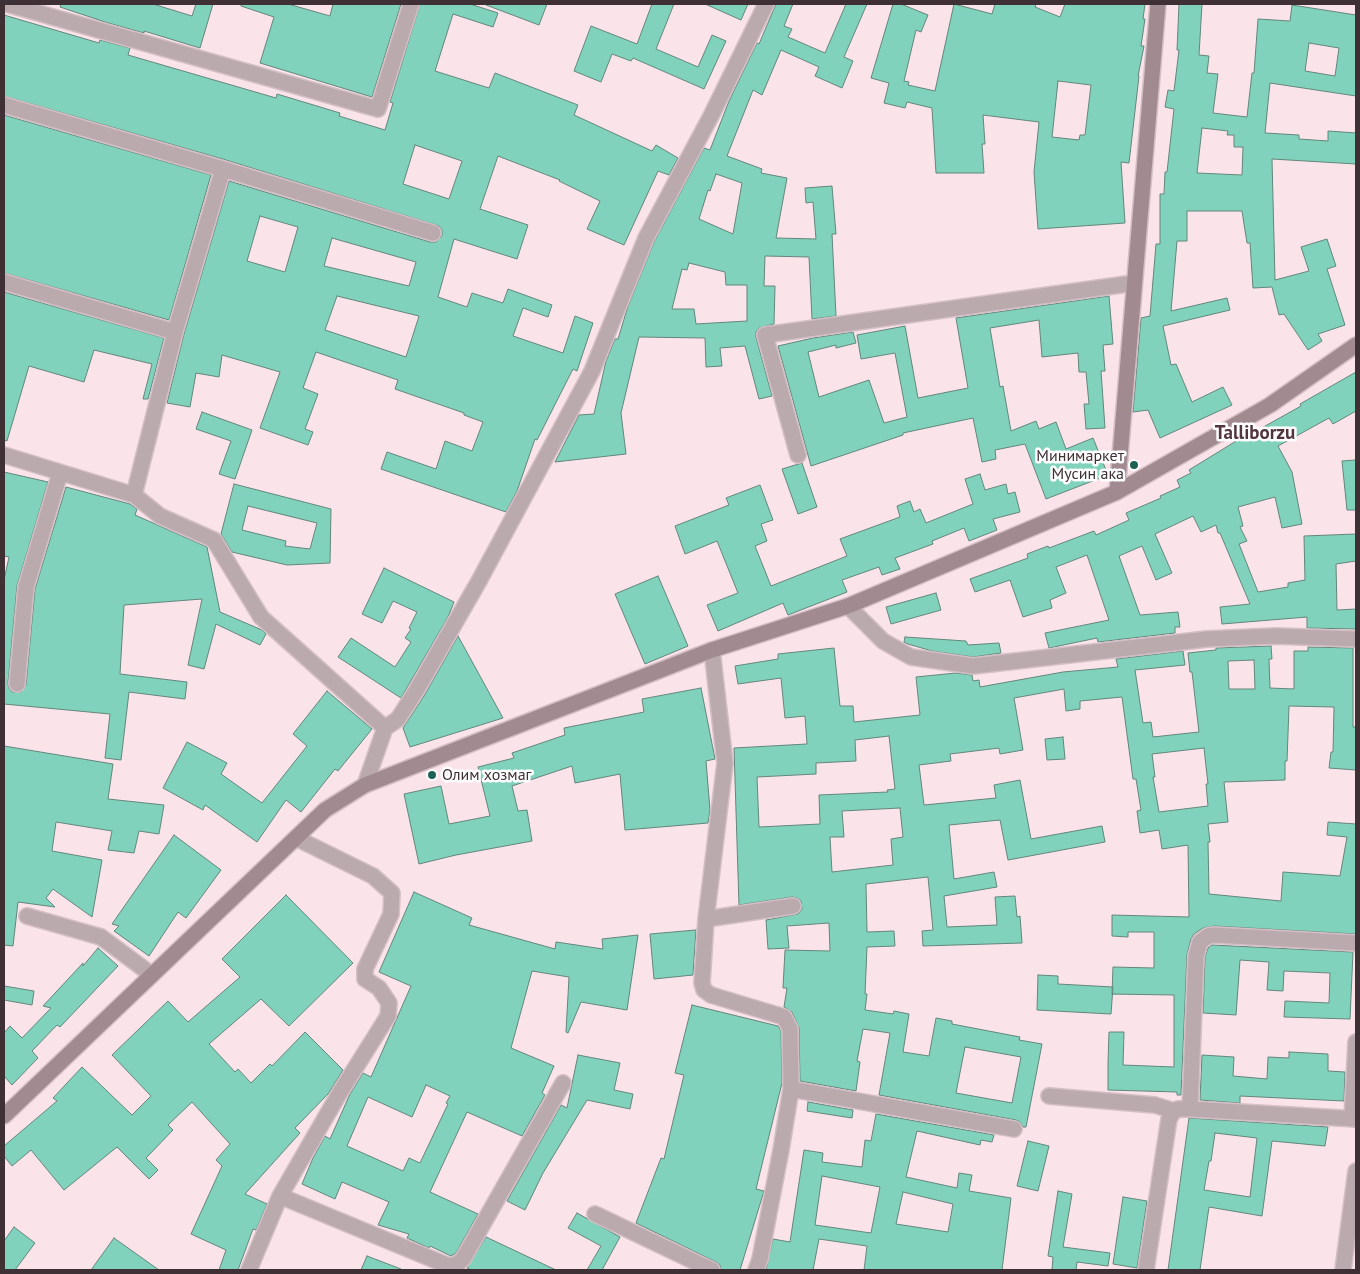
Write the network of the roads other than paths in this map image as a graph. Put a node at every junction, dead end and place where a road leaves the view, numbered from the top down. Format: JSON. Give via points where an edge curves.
{"nodes":[{"id":1,"x":7,"y":4,"type":"edge"},
{"id":2,"x":411,"y":4,"type":"edge"},
{"id":3,"x":766,"y":4,"type":"edge"},
{"id":4,"x":1158,"y":4,"type":"edge"},
{"id":5,"x":4,"y":105,"type":"edge"},
{"id":6,"x":223,"y":169,"type":"junction"},
{"id":7,"x":433,"y":233,"type":"dead end"},
{"id":8,"x":4,"y":282,"type":"edge"},
{"id":9,"x":1134,"y":283,"type":"junction"},
{"id":10,"x":175,"y":332,"type":"junction"},
{"id":11,"x":1356,"y":345,"type":"edge"},
{"id":12,"x":4,"y":455,"type":"edge"},
{"id":13,"x":798,"y":455,"type":"dead end"},
{"id":14,"x":60,"y":473,"type":"junction"},
{"id":15,"x":1117,"y":492,"type":"junction"},
{"id":16,"x":134,"y":495,"type":"junction"},
{"id":17,"x":848,"y":606,"type":"junction"},
{"id":18,"x":1356,"y":638,"type":"edge"},
{"id":19,"x":712,"y":650,"type":"junction"},
{"id":20,"x":17,"y":684,"type":"dead end"},
{"id":21,"x":385,"y":728,"type":"junction"},
{"id":22,"x":366,"y":785,"type":"junction"},
{"id":23,"x":296,"y":838,"type":"junction"},
{"id":24,"x":793,"y":906,"type":"dead end"},
{"id":25,"x":27,"y":916,"type":"dead end"},
{"id":26,"x":706,"y":919,"type":"junction"},
{"id":27,"x":1356,"y":943,"type":"edge"},
{"id":28,"x":152,"y":975,"type":"junction"},
{"id":29,"x":1356,"y":1042,"type":"edge"},
{"id":30,"x":563,"y":1083,"type":"dead end"},
{"id":31,"x":791,"y":1090,"type":"junction"},
{"id":32,"x":1049,"y":1096,"type":"dead end"},
{"id":33,"x":1190,"y":1109,"type":"junction"},
{"id":34,"x":1174,"y":1111,"type":"junction"},
{"id":35,"x":4,"y":1116,"type":"edge"},
{"id":36,"x":1354,"y":1119,"type":"edge"},
{"id":37,"x":1014,"y":1129,"type":"dead end"},
{"id":38,"x":1356,"y":1170,"type":"edge"},
{"id":39,"x":280,"y":1196,"type":"junction"},
{"id":40,"x":595,"y":1214,"type":"dead end"},
{"id":41,"x":249,"y":1270,"type":"edge"},
{"id":42,"x":712,"y":1270,"type":"edge"},
{"id":43,"x":756,"y":1270,"type":"edge"},
{"id":44,"x":1146,"y":1270,"type":"edge"},
{"id":45,"x":1344,"y":1270,"type":"edge"}],
"edges":[{"from":1,"to":2,"type":"street","via":[[378,109]]},
{"from":3,"to":21,"type":"street","via":[[646,238],[592,371],[416,691],[398,719]]},
{"from":4,"to":9,"type":"main road"},
{"from":5,"to":6,"type":"street"},
{"from":6,"to":7,"type":"street"},
{"from":6,"to":10,"type":"street"},
{"from":8,"to":10,"type":"street"},
{"from":9,"to":13,"type":"street","via":[[765,335]]},
{"from":9,"to":15,"type":"main road"},
{"from":10,"to":16,"type":"street"},
{"from":11,"to":15,"type":"main road","via":[[1270,405]]},
{"from":12,"to":14,"type":"street"},
{"from":14,"to":16,"type":"street"},
{"from":14,"to":20,"type":"street","via":[[26,587]]},
{"from":15,"to":17,"type":"main road"},
{"from":16,"to":21,"type":"street","via":[[160,516],[214,540],[261,617]]},
{"from":17,"to":18,"type":"street","via":[[883,641],[911,658],[973,666],[1207,639],[1276,636]]},
{"from":17,"to":19,"type":"main road"},
{"from":19,"to":22,"type":"main road"},
{"from":19,"to":26,"type":"street","via":[[725,763]]},
{"from":21,"to":22,"type":"street"},
{"from":22,"to":23,"type":"main road","via":[[325,810]]},
{"from":23,"to":28,"type":"main road"},
{"from":23,"to":39,"type":"street","via":[[373,876],[392,893],[391,914],[365,969],[365,979],[379,988],[389,1003],[388,1016]]},
{"from":24,"to":26,"type":"street"},
{"from":25,"to":28,"type":"street","via":[[101,937]]},
{"from":26,"to":31,"type":"street","via":[[704,990],[784,1017],[790,1029]]},
{"from":27,"to":33,"type":"street","via":[[1214,935],[1200,942],[1196,956]]},
{"from":28,"to":35,"type":"main road"},
{"from":29,"to":36,"type":"street"},
{"from":30,"to":39,"type":"street","via":[[463,1259],[457,1264],[449,1266]]},
{"from":31,"to":37,"type":"street"},
{"from":31,"to":43,"type":"street"},
{"from":32,"to":34,"type":"street","via":[[1154,1105]]},
{"from":33,"to":34,"type":"street"},
{"from":33,"to":36,"type":"street"},
{"from":34,"to":44,"type":"street","via":[[1169,1119]]},
{"from":38,"to":45,"type":"street"},
{"from":39,"to":41,"type":"street"},
{"from":40,"to":42,"type":"street"}]}
